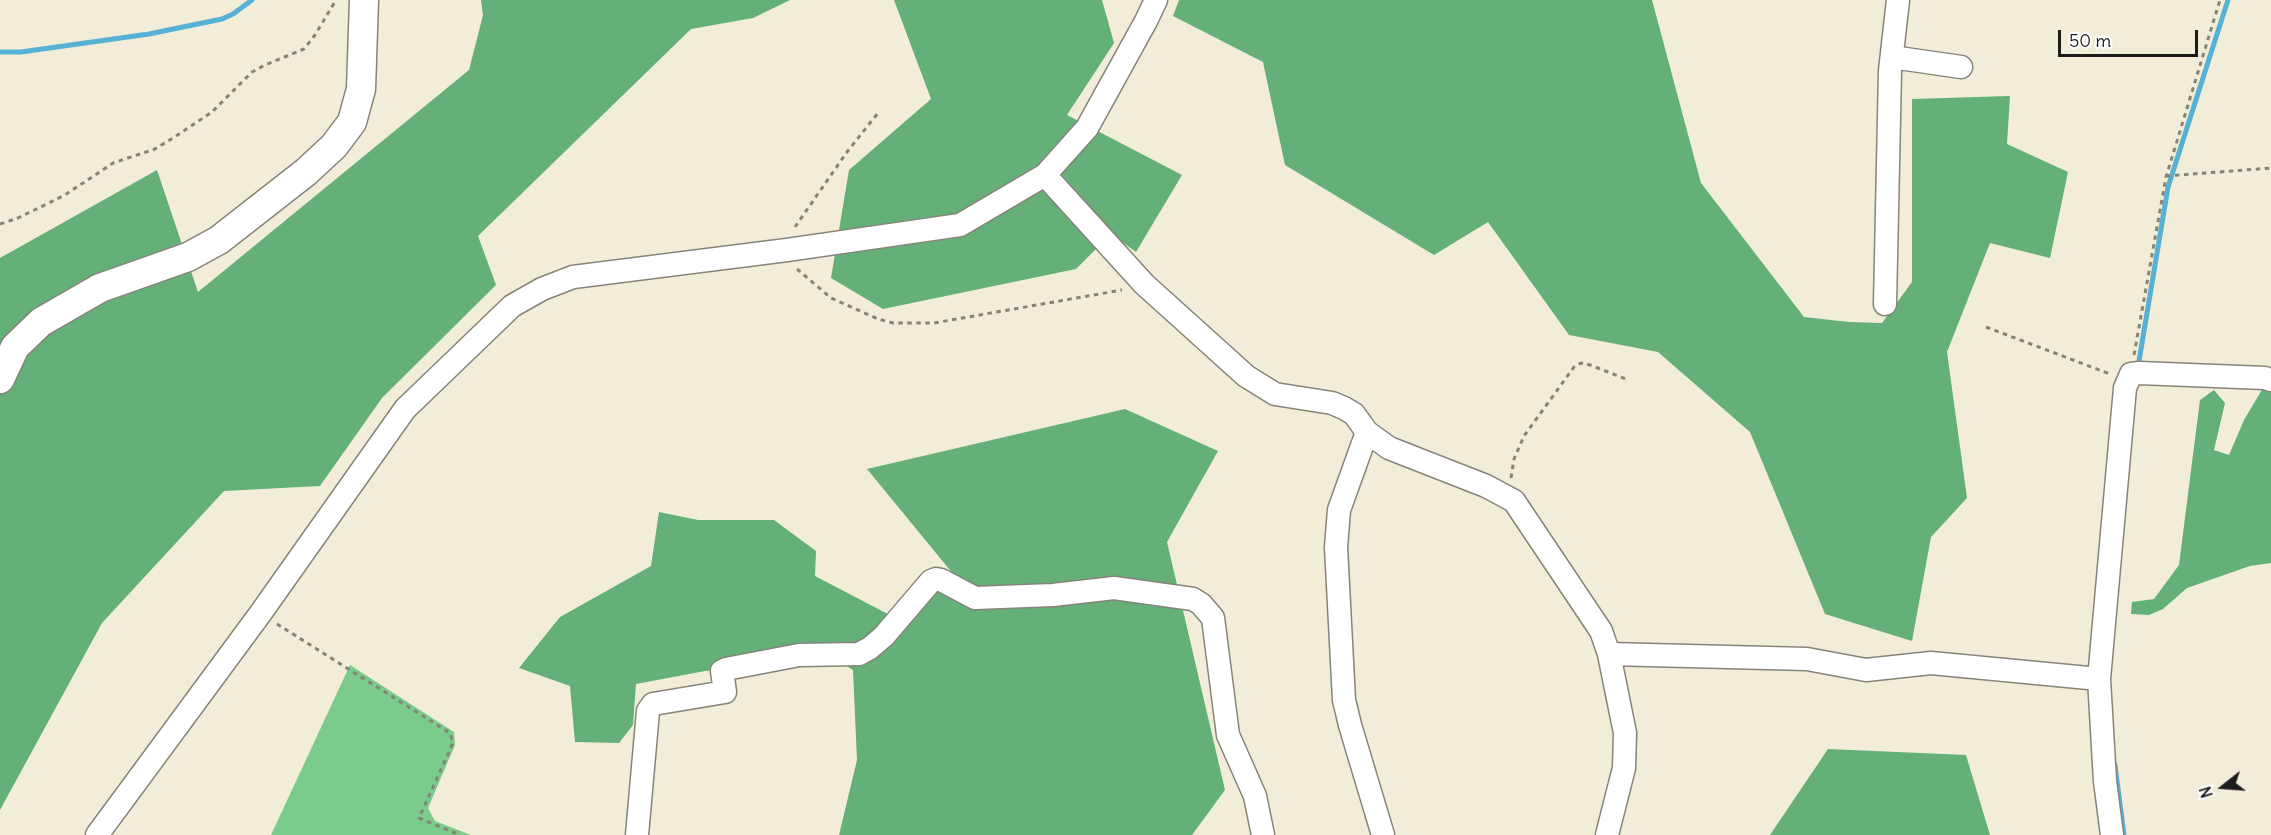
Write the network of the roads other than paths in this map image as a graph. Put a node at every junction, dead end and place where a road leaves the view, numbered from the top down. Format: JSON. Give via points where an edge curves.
{"nodes":[{"id":1,"x":364,"y":0,"type":"edge"},
{"id":2,"x":1156,"y":0,"type":"edge"},
{"id":3,"x":1898,"y":0,"type":"edge"},
{"id":4,"x":1892,"y":57,"type":"junction"},
{"id":5,"x":1961,"y":68,"type":"dead end"},
{"id":6,"x":1045,"y":175,"type":"junction"},
{"id":7,"x":1886,"y":304,"type":"dead end"},
{"id":8,"x":0,"y":379,"type":"edge"},
{"id":9,"x":2271,"y":380,"type":"edge"},
{"id":10,"x":1367,"y":432,"type":"junction"},
{"id":11,"x":1609,"y":654,"type":"junction"},
{"id":12,"x":2099,"y":679,"type":"junction"},
{"id":13,"x":97,"y":835,"type":"edge"},
{"id":14,"x":637,"y":835,"type":"edge"},
{"id":15,"x":1263,"y":835,"type":"edge"},
{"id":16,"x":1383,"y":835,"type":"edge"},
{"id":17,"x":1607,"y":835,"type":"edge"},
{"id":18,"x":2112,"y":835,"type":"edge"}],
"edges":[{"from":1,"to":8,"type":"street","via":[[362,89],[352,122],[334,146],[219,240],[188,257],[100,288],[41,322],[15,346]]},
{"from":2,"to":6,"type":"street","via":[[1087,128]]},
{"from":3,"to":4,"type":"street"},
{"from":4,"to":5,"type":"street"},
{"from":4,"to":7,"type":"street"},
{"from":6,"to":10,"type":"street","via":[[1144,284],[1246,376],[1275,394],[1344,408],[1354,414]]},
{"from":6,"to":13,"type":"street","via":[[960,225],[573,277],[512,306],[405,409]]},
{"from":9,"to":12,"type":"street","via":[[2129,377]]},
{"from":10,"to":11,"type":"street","via":[[1389,448],[1514,501],[1595,621]]},
{"from":10,"to":16,"type":"street","via":[[1339,510],[1336,547],[1344,700]]},
{"from":11,"to":12,"type":"street","via":[[1807,659],[1866,670],[1931,663]]},
{"from":11,"to":17,"type":"street","via":[[1625,733],[1624,768]]},
{"from":12,"to":18,"type":"street","via":[[2104,781]]},
{"from":14,"to":15,"type":"street","via":[[648,711],[653,704],[725,692],[722,671],[726,669],[799,655],[859,654],[884,636],[936,579],[975,598],[1114,588],[1193,599],[1201,604],[1213,618],[1228,735],[1255,796]]}]}
